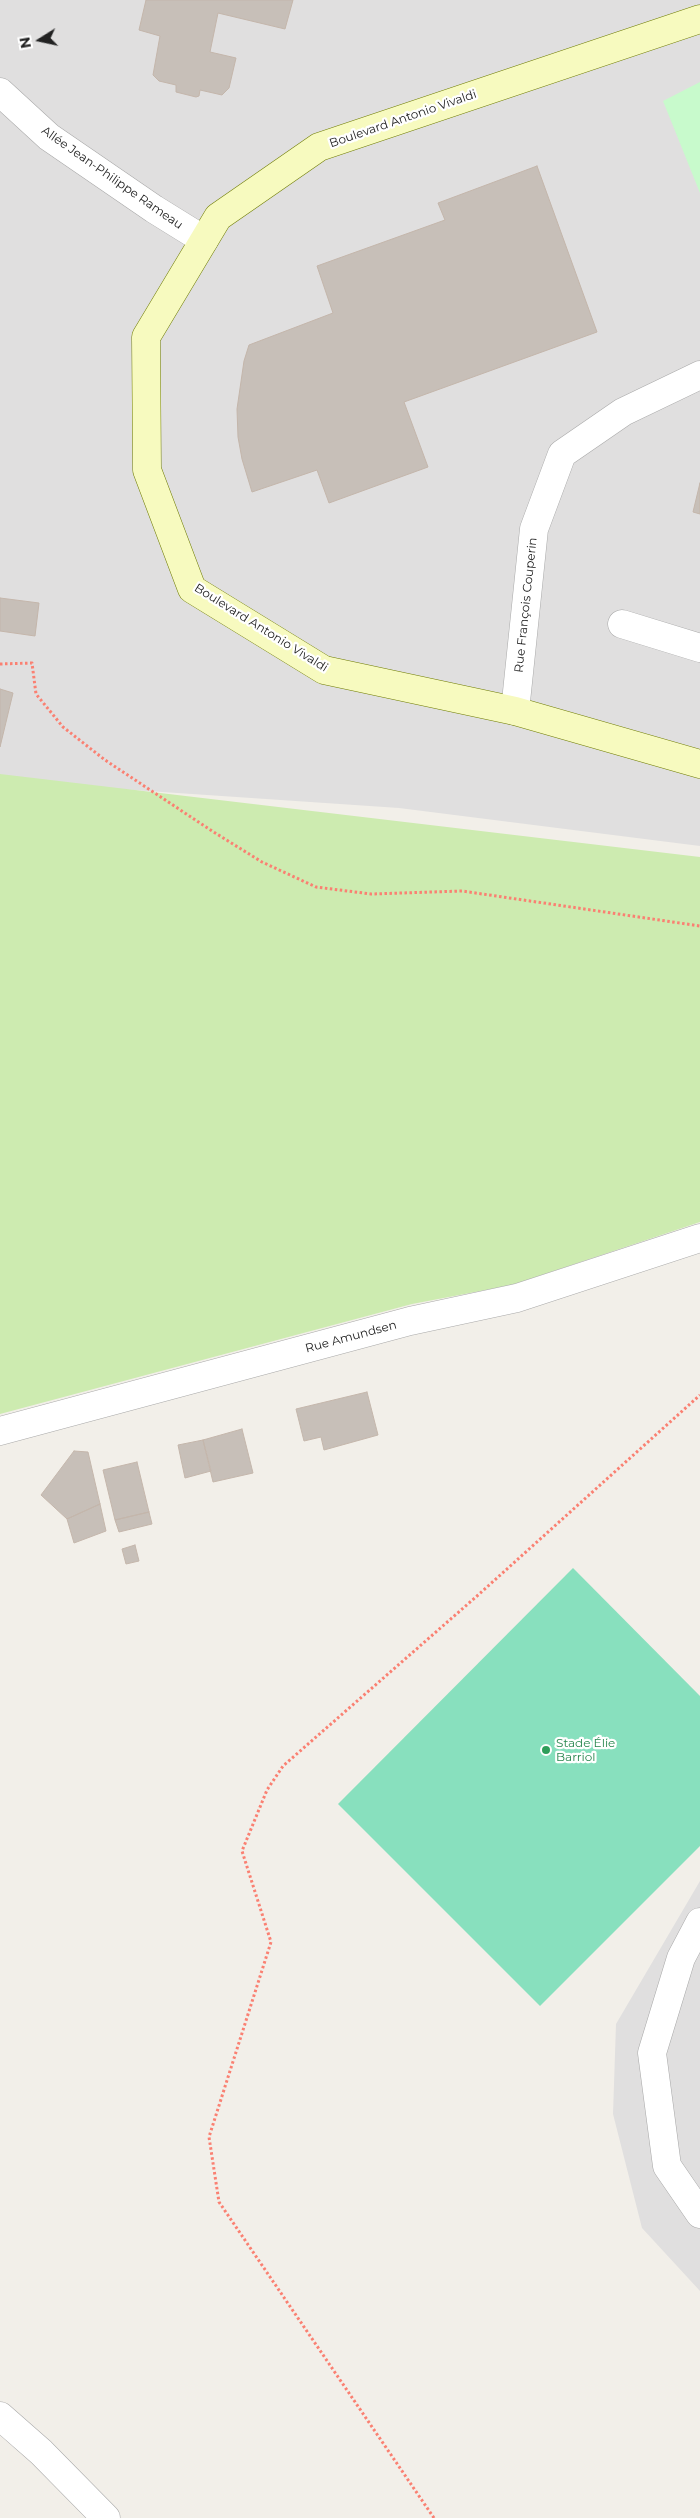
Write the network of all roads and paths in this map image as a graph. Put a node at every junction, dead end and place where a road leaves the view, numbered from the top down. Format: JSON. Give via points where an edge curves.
{"nodes":[{"id":1,"x":700,"y":19,"type":"edge"},
{"id":2,"x":0,"y":92,"type":"edge"},
{"id":3,"x":204,"y":240,"type":"junction"},
{"id":4,"x":700,"y":375,"type":"edge"},
{"id":5,"x":622,"y":624,"type":"dead end"},
{"id":6,"x":700,"y":648,"type":"edge"},
{"id":7,"x":0,"y":664,"type":"edge"},
{"id":8,"x":515,"y":711,"type":"junction"},
{"id":9,"x":700,"y":764,"type":"edge"},
{"id":10,"x":700,"y":926,"type":"edge"},
{"id":11,"x":700,"y":1238,"type":"edge"},
{"id":12,"x":700,"y":1395,"type":"edge"},
{"id":13,"x":0,"y":1431,"type":"edge"},
{"id":14,"x":700,"y":1922,"type":"edge"},
{"id":15,"x":700,"y":2214,"type":"edge"},
{"id":16,"x":0,"y":2416,"type":"edge"},
{"id":17,"x":106,"y":2518,"type":"edge"},
{"id":18,"x":434,"y":2518,"type":"edge"}],
"edges":[{"from":1,"to":3,"type":"street","name":"Boulevard Antonio Vivaldi","via":[[319,147],[218,217]]},
{"from":2,"to":3,"type":"street","name":"Allée Jean-Philippe Rameau","via":[[49,137]]},
{"from":3,"to":8,"type":"street","name":"Boulevard Antonio Vivaldi","via":[[146,336],[146,470],[192,588],[324,670]]},
{"from":4,"to":8,"type":"street","name":"Rue François Couperin","via":[[623,412],[562,454],[534,529]]},
{"from":5,"to":6,"type":"street"},
{"from":7,"to":10,"type":"path","via":[[32,662],[36,694],[63,728],[212,831],[262,862],[316,887],[372,894],[462,891]]},
{"from":8,"to":9,"type":"street","name":"Boulevard Antonio Vivaldi"},
{"from":11,"to":13,"type":"street","name":"Rue Amundsen","via":[[516,1298],[410,1321]]},
{"from":12,"to":18,"type":"path","via":[[282,1766],[242,1851],[271,1942],[209,2137],[219,2202]]},
{"from":14,"to":15,"type":"street","via":[[681,1958],[652,2053],[667,2166]]},
{"from":16,"to":17,"type":"street"}]}
